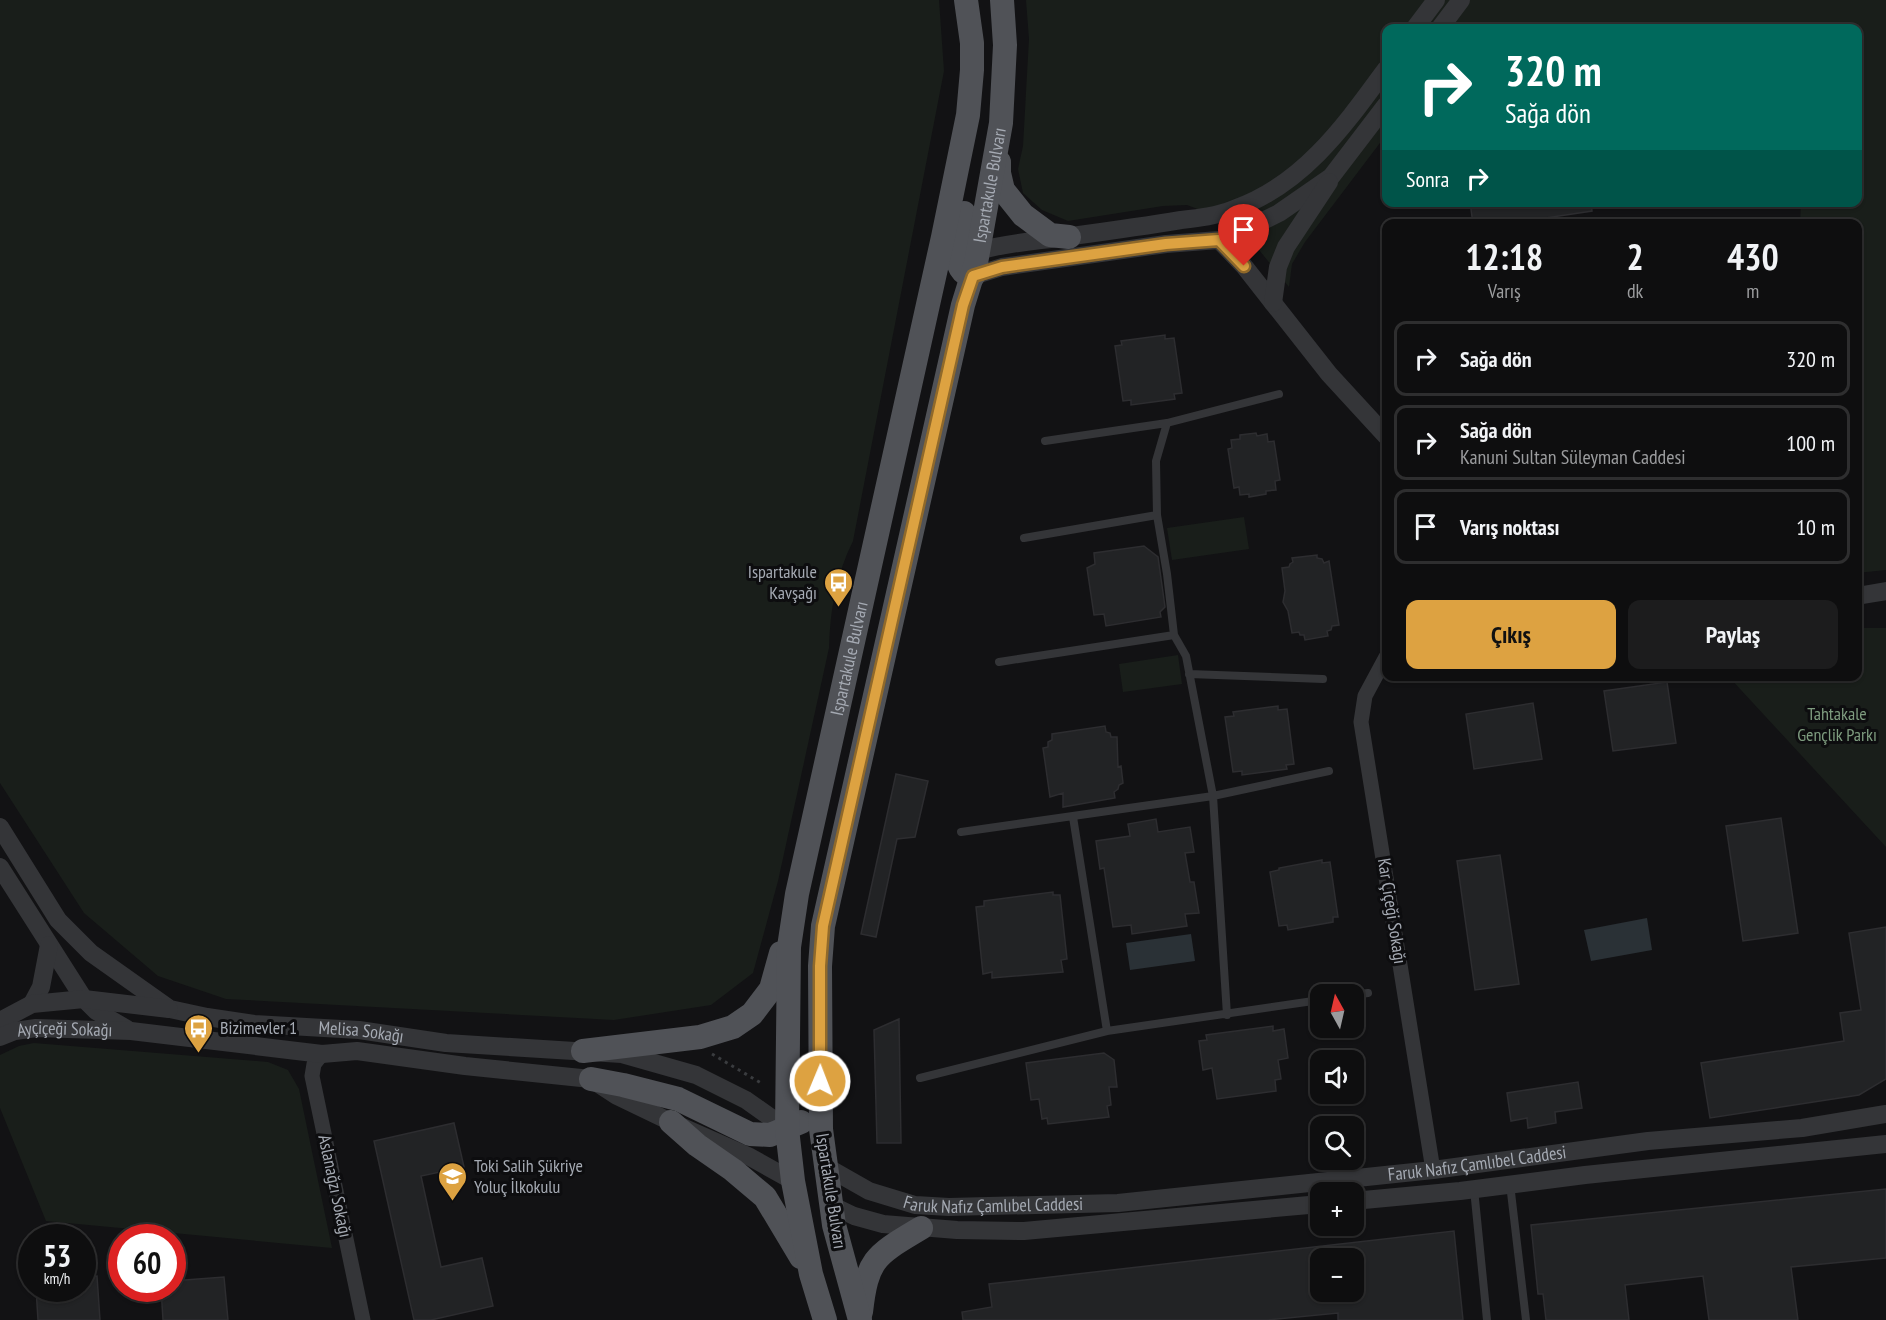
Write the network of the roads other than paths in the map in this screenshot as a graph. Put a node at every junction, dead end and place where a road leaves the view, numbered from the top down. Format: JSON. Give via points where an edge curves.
{"nodes":[{"id":1,"x":966,"y":0,"type":"edge"},
{"id":2,"x":1002,"y":0,"type":"edge"},
{"id":3,"x":1436,"y":0,"type":"edge"},
{"id":4,"x":1461,"y":0,"type":"edge"},
{"id":5,"x":1419,"y":24,"type":"edge"},
{"id":6,"x":1443,"y":24,"type":"edge"},
{"id":7,"x":972,"y":70,"type":"junction"},
{"id":8,"x":1382,"y":74,"type":"edge"},
{"id":9,"x":1382,"y":110,"type":"edge"},
{"id":10,"x":1001,"y":123,"type":"junction"},
{"id":11,"x":1332,"y":176,"type":"junction"},
{"id":12,"x":1234,"y":210,"type":"junction"},
{"id":13,"x":1069,"y":237,"type":"junction"},
{"id":14,"x":1219,"y":240,"type":"junction"},
{"id":15,"x":968,"y":254,"type":"junction"},
{"id":16,"x":935,"y":271,"type":"junction"},
{"id":17,"x":973,"y":276,"type":"junction"},
{"id":18,"x":1273,"y":303,"type":"junction"},
{"id":19,"x":1279,"y":394,"type":"dead end"},
{"id":20,"x":1167,"y":423,"type":"junction"},
{"id":21,"x":1382,"y":432,"type":"edge"},
{"id":22,"x":1046,"y":441,"type":"dead end"},
{"id":23,"x":1157,"y":515,"type":"junction"},
{"id":24,"x":1024,"y":538,"type":"dead end"},
{"id":25,"x":1884,"y":592,"type":"edge"},
{"id":26,"x":1862,"y":595,"type":"edge"},
{"id":27,"x":1174,"y":635,"type":"junction"},
{"id":28,"x":999,"y":663,"type":"dead end"},
{"id":29,"x":1382,"y":664,"type":"edge"},
{"id":30,"x":1189,"y":674,"type":"junction"},
{"id":31,"x":1323,"y":679,"type":"dead end"},
{"id":32,"x":1329,"y":771,"type":"dead end"},
{"id":33,"x":1213,"y":796,"type":"junction"},
{"id":34,"x":1073,"y":817,"type":"junction"},
{"id":35,"x":0,"y":827,"type":"edge"},
{"id":36,"x":961,"y":832,"type":"dead end"},
{"id":37,"x":0,"y":867,"type":"edge"},
{"id":38,"x":794,"y":911,"type":"junction"},
{"id":39,"x":49,"y":945,"type":"junction"},
{"id":40,"x":1368,"y":993,"type":"dead end"},
{"id":41,"x":1364,"y":994,"type":"edge"},
{"id":42,"x":84,"y":999,"type":"junction"},
{"id":43,"x":1310,"y":1002,"type":"edge"},
{"id":44,"x":32,"y":1004,"type":"junction"},
{"id":45,"x":170,"y":1009,"type":"junction"},
{"id":46,"x":1227,"y":1015,"type":"junction"},
{"id":47,"x":0,"y":1021,"type":"edge"},
{"id":48,"x":131,"y":1031,"type":"junction"},
{"id":49,"x":1107,"y":1031,"type":"junction"},
{"id":50,"x":0,"y":1037,"type":"edge"},
{"id":51,"x":583,"y":1051,"type":"junction"},
{"id":52,"x":322,"y":1054,"type":"junction"},
{"id":53,"x":920,"y":1078,"type":"dead end"},
{"id":54,"x":591,"y":1079,"type":"junction"},
{"id":55,"x":819,"y":1099,"type":"junction"},
{"id":56,"x":1886,"y":1114,"type":"edge"},
{"id":57,"x":671,"y":1122,"type":"junction"},
{"id":58,"x":787,"y":1129,"type":"junction"},
{"id":59,"x":1886,"y":1144,"type":"edge"},
{"id":60,"x":825,"y":1166,"type":"junction"},
{"id":61,"x":1452,"y":1168,"type":"junction"},
{"id":62,"x":1433,"y":1170,"type":"junction"},
{"id":63,"x":1412,"y":1172,"type":"junction"},
{"id":64,"x":794,"y":1181,"type":"junction"},
{"id":65,"x":1510,"y":1185,"type":"junction"},
{"id":66,"x":1474,"y":1189,"type":"junction"},
{"id":67,"x":1455,"y":1191,"type":"junction"},
{"id":68,"x":1415,"y":1195,"type":"junction"},
{"id":69,"x":1364,"y":1200,"type":"edge"},
{"id":70,"x":831,"y":1205,"type":"junction"},
{"id":71,"x":1310,"y":1205,"type":"edge"},
{"id":72,"x":921,"y":1228,"type":"junction"},
{"id":73,"x":811,"y":1274,"type":"junction"},
{"id":74,"x":363,"y":1320,"type":"edge"},
{"id":75,"x":825,"y":1320,"type":"edge"},
{"id":76,"x":860,"y":1320,"type":"edge"},
{"id":77,"x":1487,"y":1320,"type":"edge"},
{"id":78,"x":1526,"y":1320,"type":"edge"}],
"edges":[{"from":1,"to":7,"type":"main road","name":"Ispartakule Bulvarı"},
{"from":2,"to":10,"type":"main road","name":"Ispartakule Bulvarı","via":[[1005,45]]},
{"from":3,"to":5,"type":"street"},
{"from":4,"to":6,"type":"street"},
{"from":7,"to":15,"type":"main road"},
{"from":7,"to":16,"type":"main road","name":"Ispartakule Bulvarı","via":[[968,115]]},
{"from":8,"to":12,"type":"street","via":[[1324,149],[1286,181]]},
{"from":9,"to":11,"type":"street"},
{"from":10,"to":13,"type":"main road","via":[[999,172],[1003,190],[1038,228],[1050,236]]},
{"from":10,"to":15,"type":"main road","name":"Ispartakule Bulvarı"},
{"from":11,"to":14,"type":"street","via":[[1279,213]]},
{"from":11,"to":18,"type":"street","via":[[1286,247],[1278,267]]},
{"from":12,"to":13,"type":"street"},
{"from":12,"to":14,"type":"street","via":[[1220,226]]},
{"from":13,"to":15,"type":"street","via":[[1012,242]]},
{"from":14,"to":17,"type":"street","via":[[1002,267]]},
{"from":14,"to":18,"type":"street"},
{"from":15,"to":16,"type":"main road","via":[[944,261]]},
{"from":15,"to":17,"type":"main road","name":"Ispartakule Bulvarı"},
{"from":16,"to":38,"type":"main road","name":"Ispartakule Bulvarı"},
{"from":17,"to":55,"type":"main road","name":"Ispartakule Bulvarı","via":[[963,305],[823,926]]},
{"from":18,"to":21,"type":"street","via":[[1329,374]]},
{"from":19,"to":20,"type":"lane"},
{"from":20,"to":22,"type":"lane"},
{"from":20,"to":23,"type":"lane","via":[[1156,461]]},
{"from":23,"to":24,"type":"lane"},
{"from":23,"to":27,"type":"lane"},
{"from":25,"to":26,"type":"street"},
{"from":27,"to":28,"type":"lane"},
{"from":27,"to":30,"type":"lane","via":[[1186,656]]},
{"from":29,"to":62,"type":"street","name":"Kar Çiçeği Sokağı","via":[[1365,696],[1362,722]]},
{"from":30,"to":31,"type":"lane"},
{"from":30,"to":33,"type":"lane"},
{"from":32,"to":33,"type":"lane"},
{"from":33,"to":34,"type":"lane"},
{"from":33,"to":46,"type":"lane"},
{"from":34,"to":36,"type":"lane"},
{"from":34,"to":49,"type":"lane"},
{"from":35,"to":45,"type":"street","name":"Melisa Sokağı","via":[[58,920],[91,953]]},
{"from":37,"to":39,"type":"street"},
{"from":38,"to":51,"type":"main road","via":[[771,989],[744,1021],[700,1037]]},
{"from":38,"to":58,"type":"main road","name":"Ispartakule Bulvarı","via":[[789,947]]},
{"from":39,"to":42,"type":"street"},
{"from":39,"to":44,"type":"street","via":[[41,987]]},
{"from":40,"to":41,"type":"lane"},
{"from":42,"to":44,"type":"street","name":"Ayçiçeği Sokağı"},
{"from":42,"to":45,"type":"street","name":"Ayçiçeği Sokağı"},
{"from":42,"to":48,"type":"street","via":[[96,1011]]},
{"from":43,"to":46,"type":"lane"},
{"from":44,"to":47,"type":"street","name":"Ayçiçeği Sokağı"},
{"from":45,"to":51,"type":"street","name":"Melisa Sokağı","via":[[254,1024],[358,1030],[446,1043]]},
{"from":46,"to":49,"type":"lane"},
{"from":48,"to":50,"type":"street","name":"Ayçiçeği Sokağı","via":[[36,1028]]},
{"from":48,"to":52,"type":"street","name":"Melisa Sokağı"},
{"from":49,"to":53,"type":"lane"},
{"from":51,"to":58,"type":"street","name":"Melisa Sokağı","via":[[622,1054],[696,1075],[746,1100]]},
{"from":52,"to":54,"type":"street","name":"Melisa Sokağı","via":[[357,1051]]},
{"from":52,"to":74,"type":"street","name":"Aslanağzı Sokağı","via":[[314,1064],[312,1076]]},
{"from":54,"to":57,"type":"street","name":"Melisa Sokağı"},
{"from":54,"to":58,"type":"main road","via":[[678,1099],[750,1134],[770,1135]]},
{"from":55,"to":58,"type":"main road","via":[[802,1122]]},
{"from":55,"to":60,"type":"main road","name":"Ispartakule Bulvarı"},
{"from":56,"to":61,"type":"street","name":"Faruk Nafız Çamlıbel Caddesi","via":[[1802,1128],[1648,1141]]},
{"from":57,"to":64,"type":"street","name":"Melisa Sokağı","via":[[750,1156]]},
{"from":57,"to":73,"type":"main road","via":[[765,1197]]},
{"from":58,"to":60,"type":"main road"},
{"from":58,"to":64,"type":"main road","name":"Ispartakule Bulvarı"},
{"from":59,"to":65,"type":"street","name":"Faruk Nafız Çamlıbel Caddesi"},
{"from":60,"to":63,"type":"street","name":"Faruk Nafız Çamlıbel Caddesi","via":[[894,1200],[949,1207],[1118,1203]]},
{"from":60,"to":70,"type":"main road","name":"Ispartakule Bulvarı"},
{"from":61,"to":62,"type":"street","name":"Faruk Nafız Çamlıbel Caddesi"},
{"from":61,"to":67,"type":"street"},
{"from":62,"to":63,"type":"street","name":"Faruk Nafız Çamlıbel Caddesi"},
{"from":63,"to":68,"type":"street"},
{"from":64,"to":70,"type":"main road"},
{"from":64,"to":73,"type":"main road","name":"Ispartakule Bulvarı"},
{"from":65,"to":66,"type":"street","name":"Faruk Nafız Çamlıbel Caddesi"},
{"from":65,"to":78,"type":"lane"},
{"from":66,"to":67,"type":"street","name":"Faruk Nafız Çamlıbel Caddesi"},
{"from":66,"to":77,"type":"lane"},
{"from":67,"to":68,"type":"street","name":"Faruk Nafız Çamlıbel Caddesi"},
{"from":68,"to":69,"type":"street","name":"Faruk Nafız Çamlıbel Caddesi"},
{"from":70,"to":72,"type":"street","name":"Faruk Nafız Çamlıbel Caddesi","via":[[883,1224]]},
{"from":70,"to":76,"type":"main road","name":"Ispartakule Bulvarı"},
{"from":71,"to":72,"type":"street","name":"Faruk Nafız Çamlıbel Caddesi","via":[[1024,1231]]},
{"from":72,"to":76,"type":"main road","via":[[874,1262],[866,1276]]},
{"from":73,"to":75,"type":"main road","name":"Ispartakule Bulvarı"}]}
